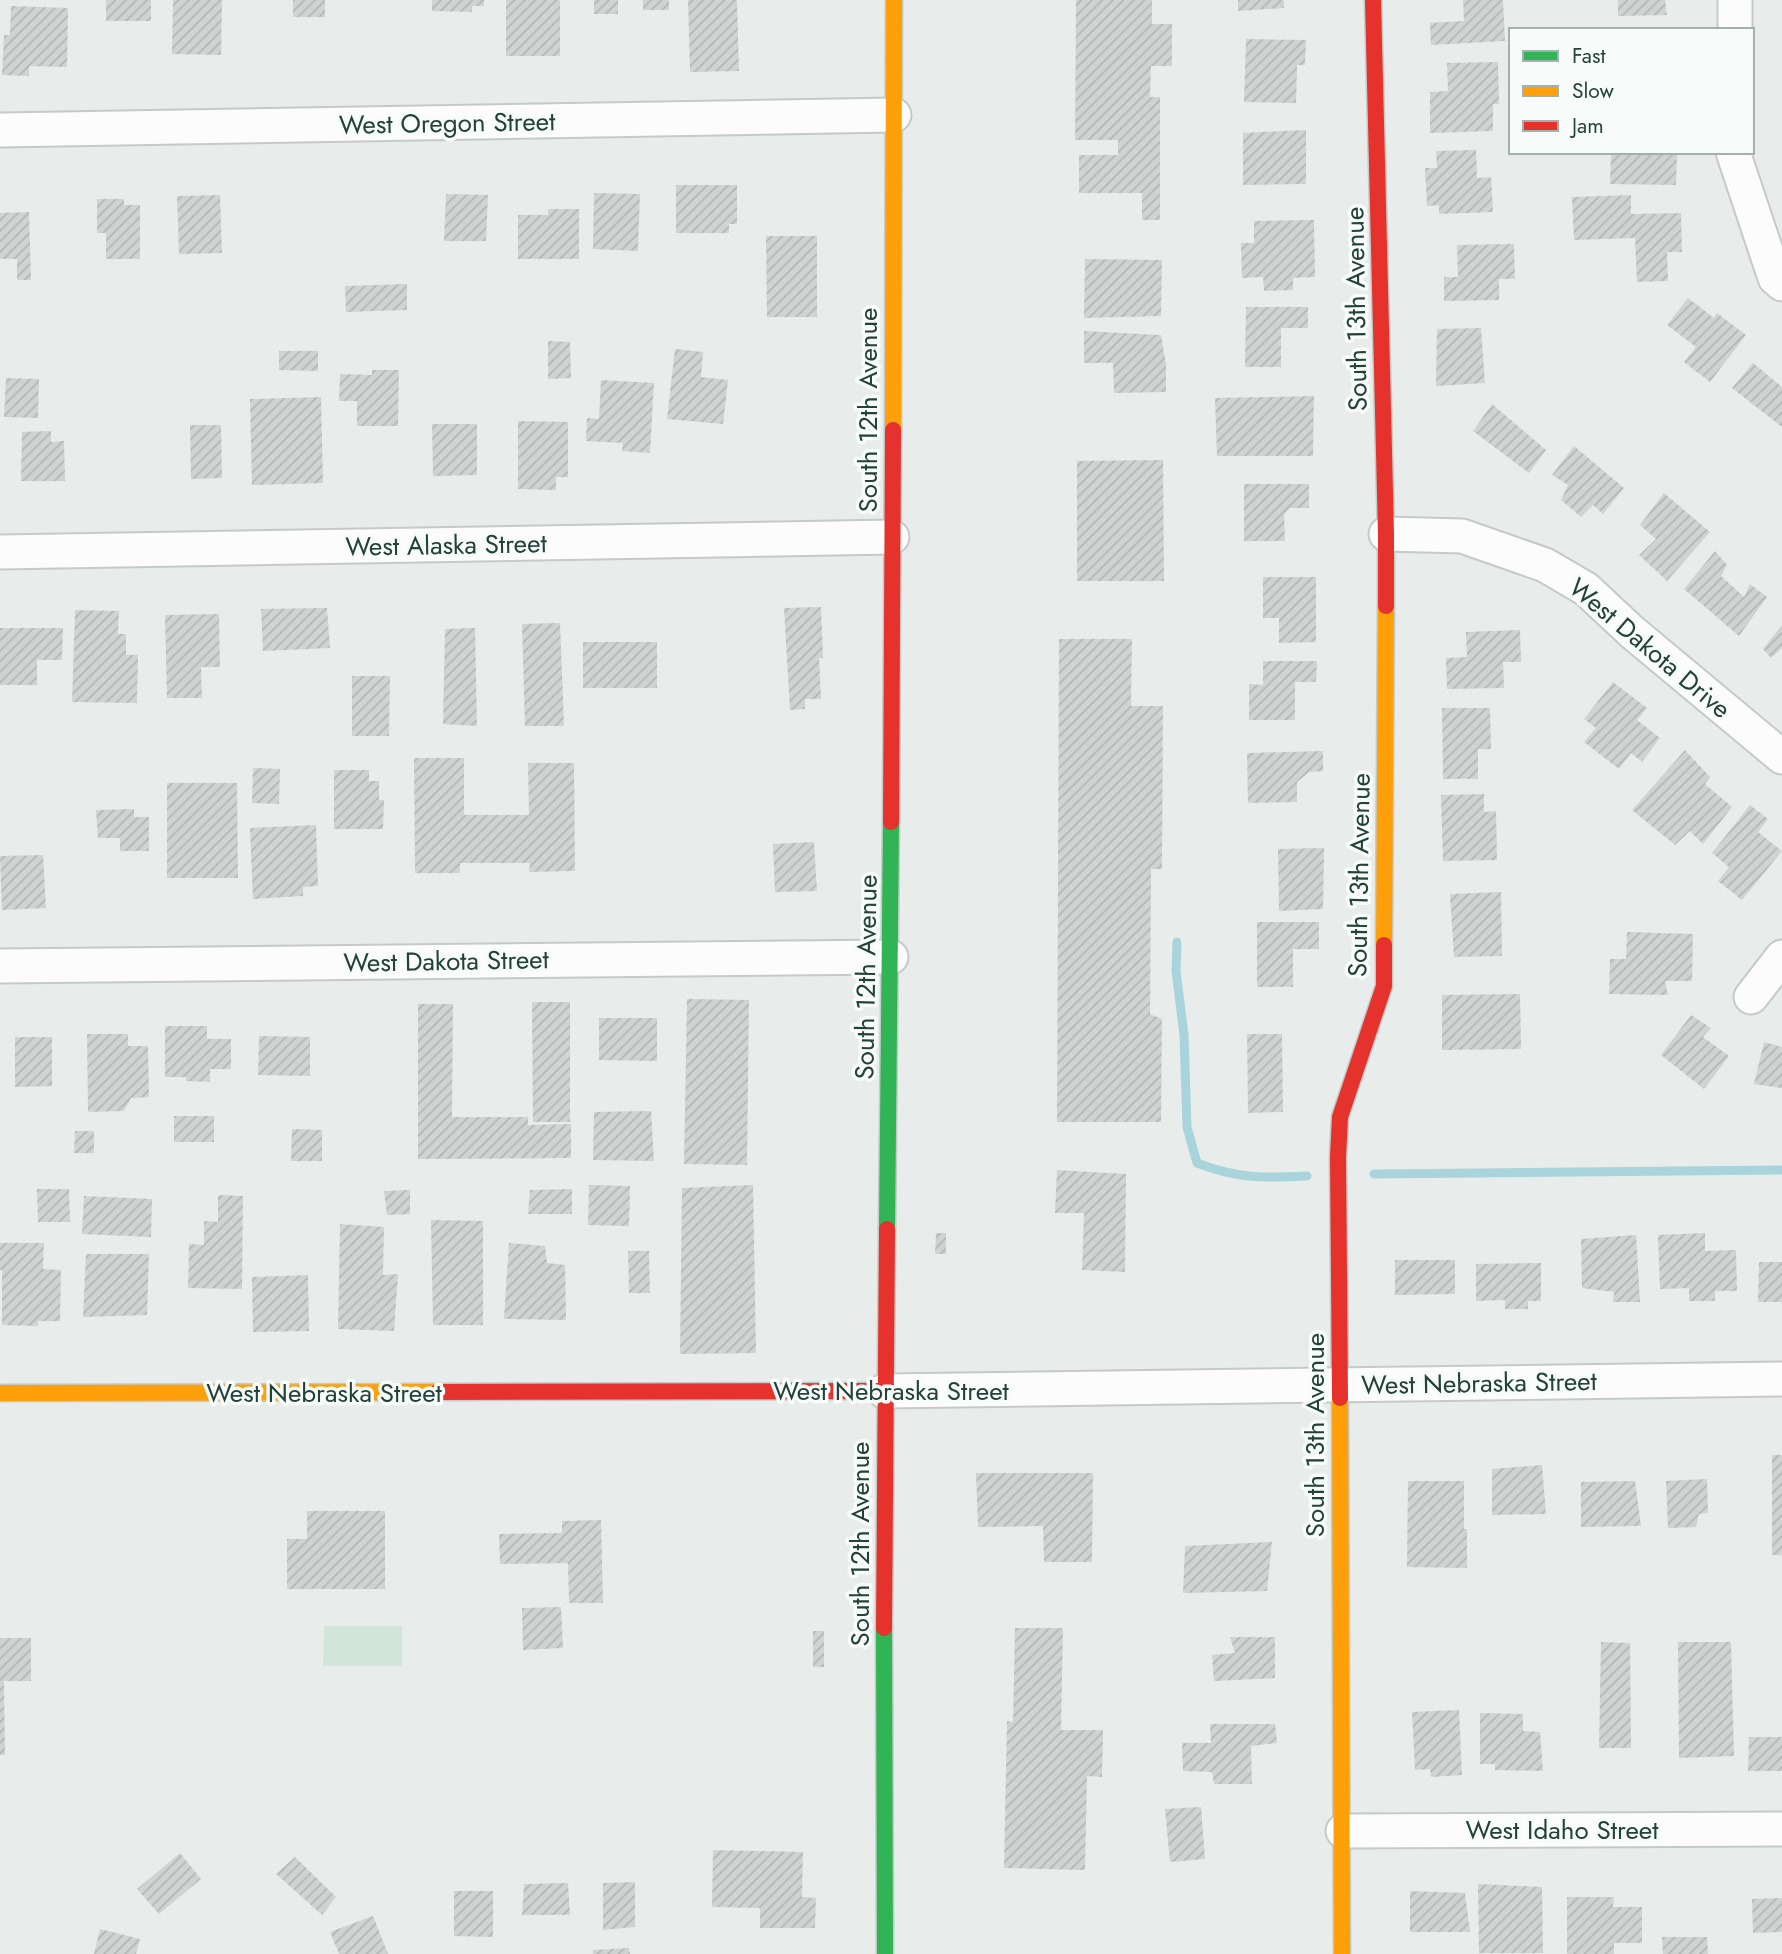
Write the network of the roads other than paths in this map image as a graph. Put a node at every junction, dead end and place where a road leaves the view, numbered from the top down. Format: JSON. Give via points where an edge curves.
{"nodes":[{"id":1,"x":894,"y":0,"type":"edge"},
{"id":2,"x":1373,"y":0,"type":"edge"},
{"id":3,"x":1735,"y":0,"type":"edge"},
{"id":4,"x":1735,"y":28,"type":"edge"},
{"id":5,"x":894,"y":115,"type":"junction"},
{"id":6,"x":0,"y":130,"type":"edge"},
{"id":7,"x":1734,"y":154,"type":"edge"},
{"id":8,"x":1782,"y":284,"type":"edge"},
{"id":9,"x":1386,"y":534,"type":"junction"},
{"id":10,"x":892,"y":537,"type":"junction"},
{"id":11,"x":0,"y":552,"type":"edge"},
{"id":12,"x":1782,"y":757,"type":"edge"},
{"id":13,"x":891,"y":957,"type":"junction"},
{"id":14,"x":1782,"y":957,"type":"edge"},
{"id":15,"x":0,"y":966,"type":"edge"},
{"id":16,"x":1751,"y":996,"type":"dead end"},
{"id":17,"x":1782,"y":1379,"type":"edge"},
{"id":18,"x":1340,"y":1385,"type":"junction"},
{"id":19,"x":884,"y":1391,"type":"junction"},
{"id":20,"x":0,"y":1394,"type":"edge"},
{"id":21,"x":1782,"y":1829,"type":"edge"},
{"id":22,"x":1343,"y":1831,"type":"junction"},
{"id":23,"x":885,"y":1954,"type":"edge"},
{"id":24,"x":1342,"y":1954,"type":"edge"}],
"edges":[{"from":1,"to":5,"type":"street","name":"South 12th Avenue"},
{"from":2,"to":9,"type":"street","name":"South 13th Avenue"},
{"from":3,"to":4,"type":"street"},
{"from":5,"to":6,"type":"street","name":"West Oregon Street"},
{"from":5,"to":10,"type":"street","name":"South 12th Avenue"},
{"from":7,"to":8,"type":"street","via":[[1775,278]]},
{"from":9,"to":12,"type":"street","name":"West Dakota Drive","via":[[1462,536],[1545,565],[1586,589]]},
{"from":9,"to":18,"type":"street","name":"South 13th Avenue","via":[[1384,986],[1340,1117]]},
{"from":10,"to":11,"type":"street","name":"West Alaska Street"},
{"from":10,"to":13,"type":"street","name":"South 12th Avenue"},
{"from":13,"to":15,"type":"street","name":"West Dakota Street"},
{"from":13,"to":19,"type":"street","name":"South 12th Avenue"},
{"from":14,"to":16,"type":"street"},
{"from":17,"to":18,"type":"street","name":"West Nebraska Street"},
{"from":18,"to":19,"type":"street","name":"West Nebraska Street"},
{"from":18,"to":22,"type":"street","name":"South 13th Avenue"},
{"from":19,"to":20,"type":"street","name":"West Nebraska Street"},
{"from":19,"to":23,"type":"street","name":"South 12th Avenue"},
{"from":21,"to":22,"type":"street","name":"West Idaho Street"},
{"from":22,"to":24,"type":"street","name":"South 13th Avenue"}]}
